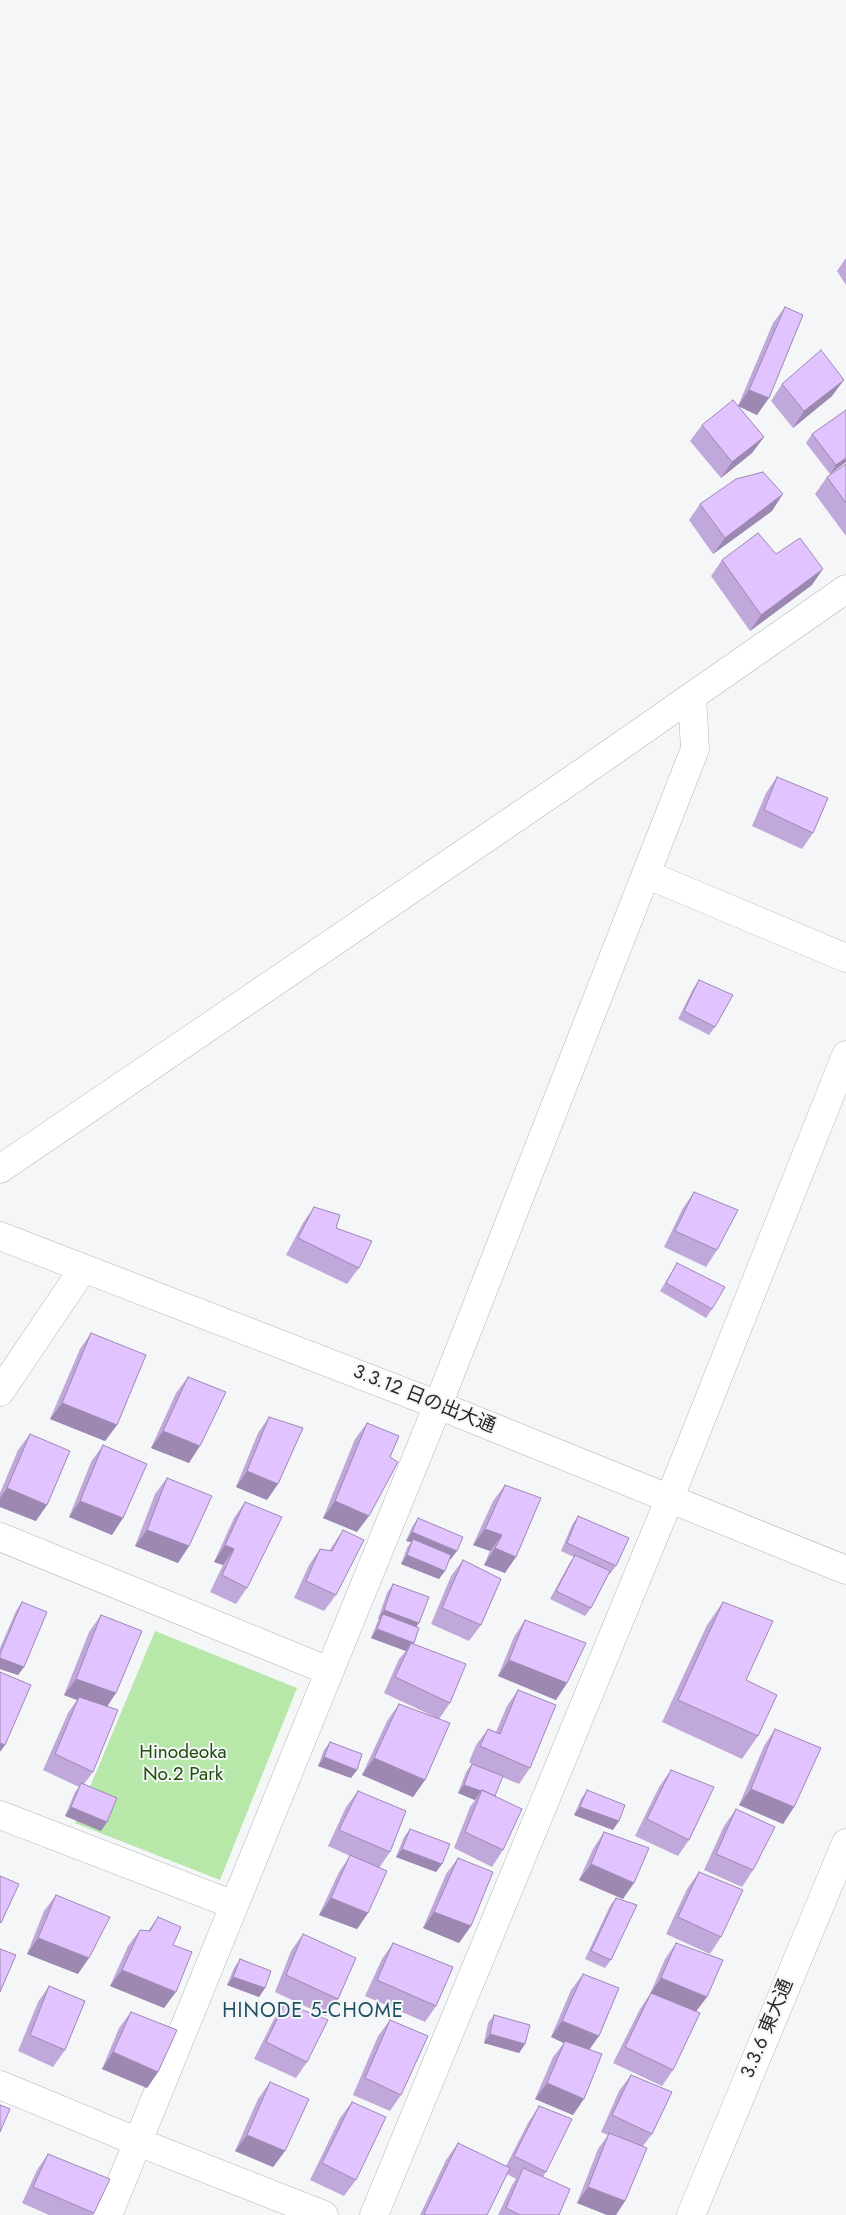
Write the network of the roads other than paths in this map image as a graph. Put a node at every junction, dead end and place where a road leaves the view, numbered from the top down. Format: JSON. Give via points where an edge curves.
{"nodes":[{"id":1,"x":846,"y":589,"type":"edge"},
{"id":2,"x":692,"y":696,"type":"junction"},
{"id":3,"x":646,"y":874,"type":"junction"},
{"id":4,"x":846,"y":958,"type":"edge"},
{"id":5,"x":846,"y":1055,"type":"edge"},
{"id":6,"x":0,"y":1169,"type":"edge"},
{"id":7,"x":0,"y":1236,"type":"edge"},
{"id":8,"x":83,"y":1269,"type":"junction"},
{"id":9,"x":0,"y":1392,"type":"edge"},
{"id":10,"x":438,"y":1405,"type":"junction"},
{"id":11,"x":669,"y":1500,"type":"junction"},
{"id":12,"x":0,"y":1538,"type":"edge"},
{"id":13,"x":846,"y":1570,"type":"edge"},
{"id":14,"x":329,"y":1671,"type":"junction"},
{"id":15,"x":0,"y":1815,"type":"edge"},
{"id":16,"x":846,"y":1843,"type":"edge"},
{"id":17,"x":234,"y":1905,"type":"junction"},
{"id":18,"x":0,"y":2085,"type":"edge"},
{"id":19,"x":138,"y":2142,"type":"junction"},
{"id":20,"x":108,"y":2215,"type":"edge"},
{"id":21,"x":324,"y":2215,"type":"edge"},
{"id":22,"x":374,"y":2215,"type":"edge"},
{"id":23,"x":691,"y":2215,"type":"edge"}],
"edges":[{"from":1,"to":2,"type":"street"},
{"from":2,"to":3,"type":"street","via":[[695,749]]},
{"from":2,"to":6,"type":"street"},
{"from":3,"to":4,"type":"street"},
{"from":3,"to":10,"type":"street"},
{"from":5,"to":11,"type":"street"},
{"from":7,"to":8,"type":"street","name":"3.3.12 日の出大通"},
{"from":8,"to":9,"type":"street"},
{"from":8,"to":10,"type":"street","name":"3.3.12 日の出大通"},
{"from":10,"to":11,"type":"street","name":"3.3.12 日の出大通"},
{"from":10,"to":14,"type":"street"},
{"from":11,"to":13,"type":"street","name":"3.3.12 日の出大通"},
{"from":11,"to":22,"type":"street"},
{"from":12,"to":14,"type":"street"},
{"from":14,"to":17,"type":"street"},
{"from":15,"to":17,"type":"street"},
{"from":16,"to":23,"type":"street","name":"3.3.6 東大通"},
{"from":17,"to":19,"type":"street"},
{"from":18,"to":19,"type":"street"},
{"from":19,"to":20,"type":"street"},
{"from":19,"to":21,"type":"street"}]}
